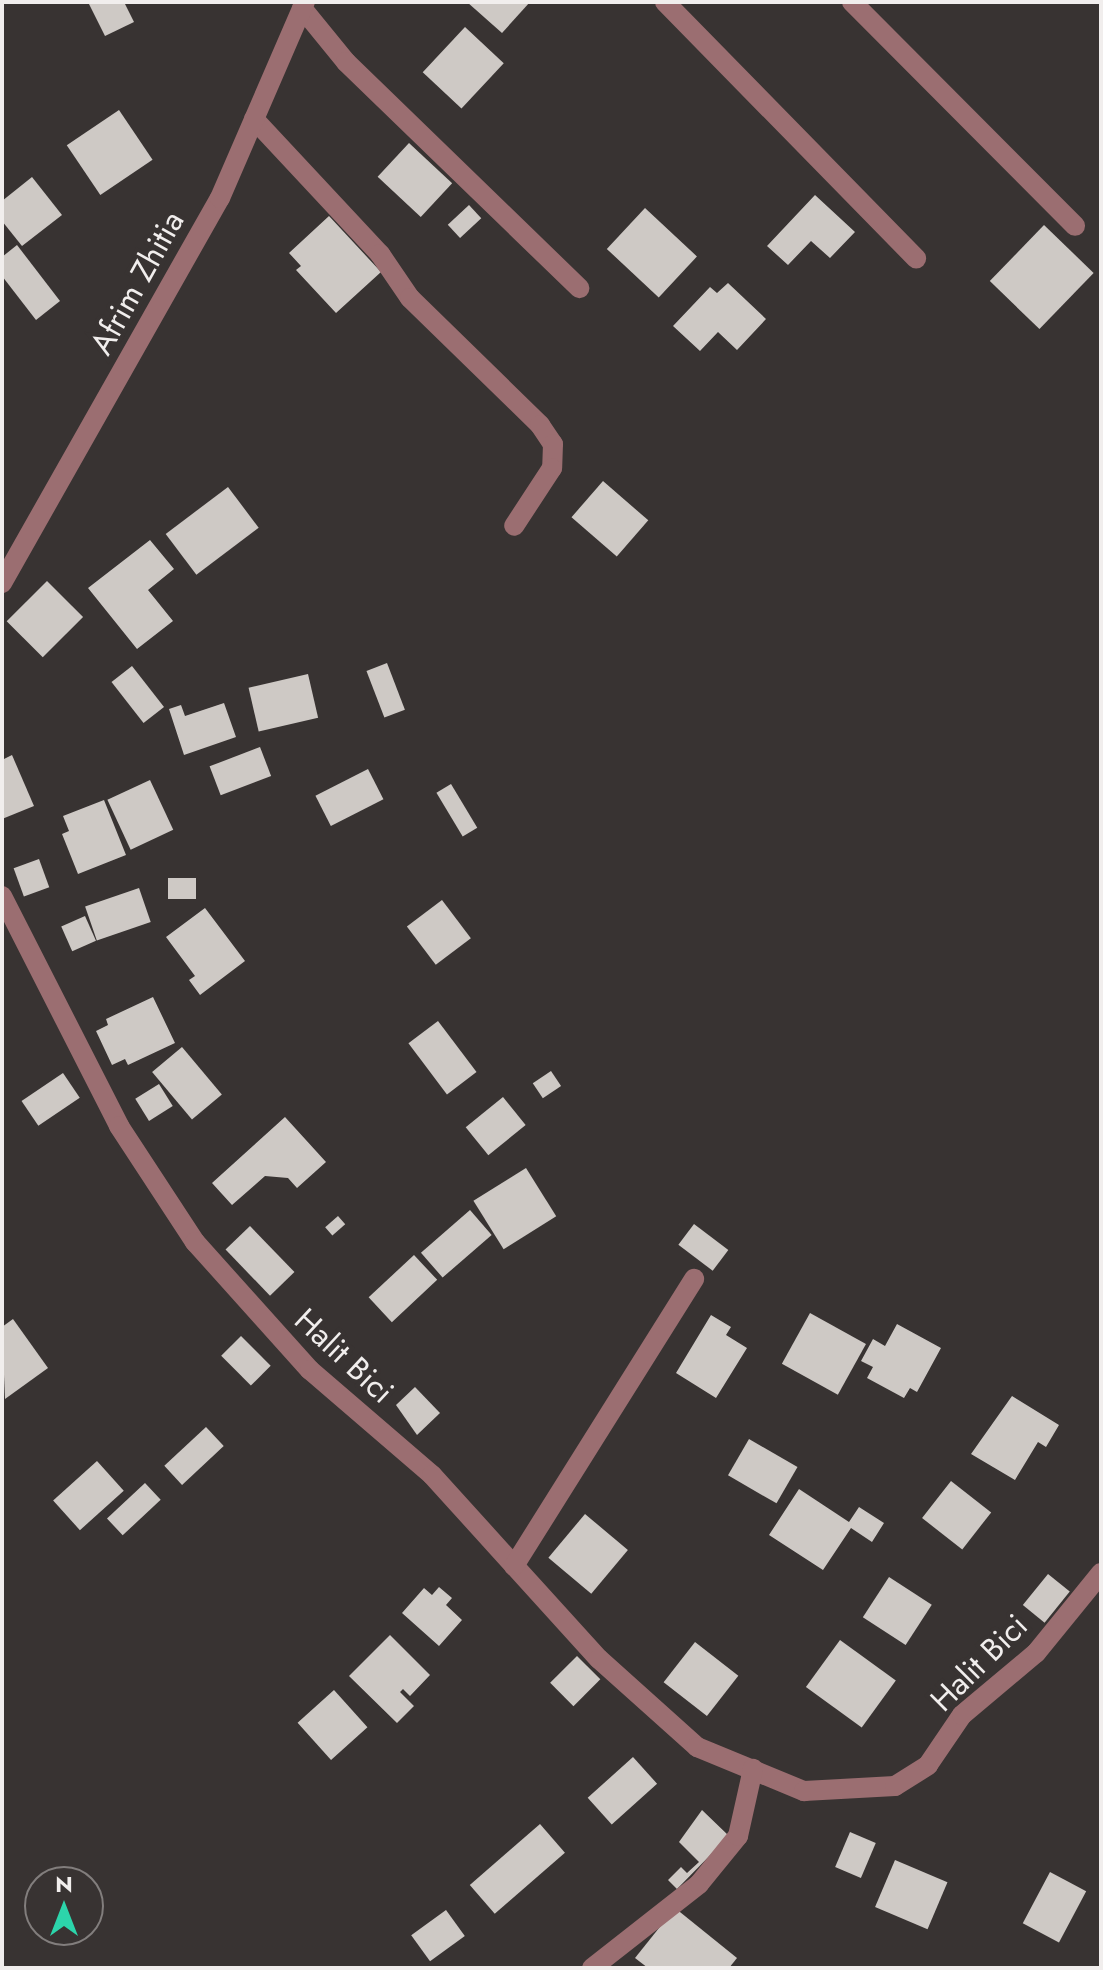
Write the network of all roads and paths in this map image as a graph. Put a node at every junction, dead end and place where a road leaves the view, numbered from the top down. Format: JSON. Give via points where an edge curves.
{"nodes":[{"id":1,"x":665,"y":2,"type":"edge"},
{"id":2,"x":852,"y":2,"type":"edge"},
{"id":3,"x":304,"y":5,"type":"edge"},
{"id":4,"x":254,"y":119,"type":"junction"},
{"id":5,"x":1075,"y":226,"type":"dead end"},
{"id":6,"x":916,"y":258,"type":"dead end"},
{"id":7,"x":579,"y":288,"type":"dead end"},
{"id":8,"x":514,"y":526,"type":"dead end"},
{"id":9,"x":2,"y":583,"type":"edge"},
{"id":10,"x":2,"y":896,"type":"edge"},
{"id":11,"x":694,"y":1279,"type":"dead end"},
{"id":12,"x":514,"y":1566,"type":"junction"},
{"id":13,"x":1101,"y":1573,"type":"edge"},
{"id":14,"x":753,"y":1769,"type":"junction"},
{"id":15,"x":592,"y":1968,"type":"edge"}],
"edges":[{"from":1,"to":6,"type":"street"},
{"from":2,"to":5,"type":"street"},
{"from":3,"to":4,"type":"street","name":"Afrim Zhitia"},
{"from":3,"to":7,"type":"street","via":[[346,62]]},
{"from":4,"to":8,"type":"street","via":[[380,254],[410,298],[540,425],[553,444],[552,468]]},
{"from":4,"to":9,"type":"street","name":"Afrim Zhitia","via":[[220,198]]},
{"from":10,"to":12,"type":"street","name":"Halit Bici","via":[[119,1126],[195,1242],[251,1311],[310,1370],[432,1475]]},
{"from":11,"to":12,"type":"street"},
{"from":12,"to":14,"type":"street","name":"Halit Bici","via":[[599,1659],[697,1747]]},
{"from":13,"to":14,"type":"street","name":"Halit Bici","via":[[1036,1653],[962,1715],[928,1765],[895,1786],[804,1791]]},
{"from":14,"to":15,"type":"street","via":[[738,1836],[699,1884]]}]}
